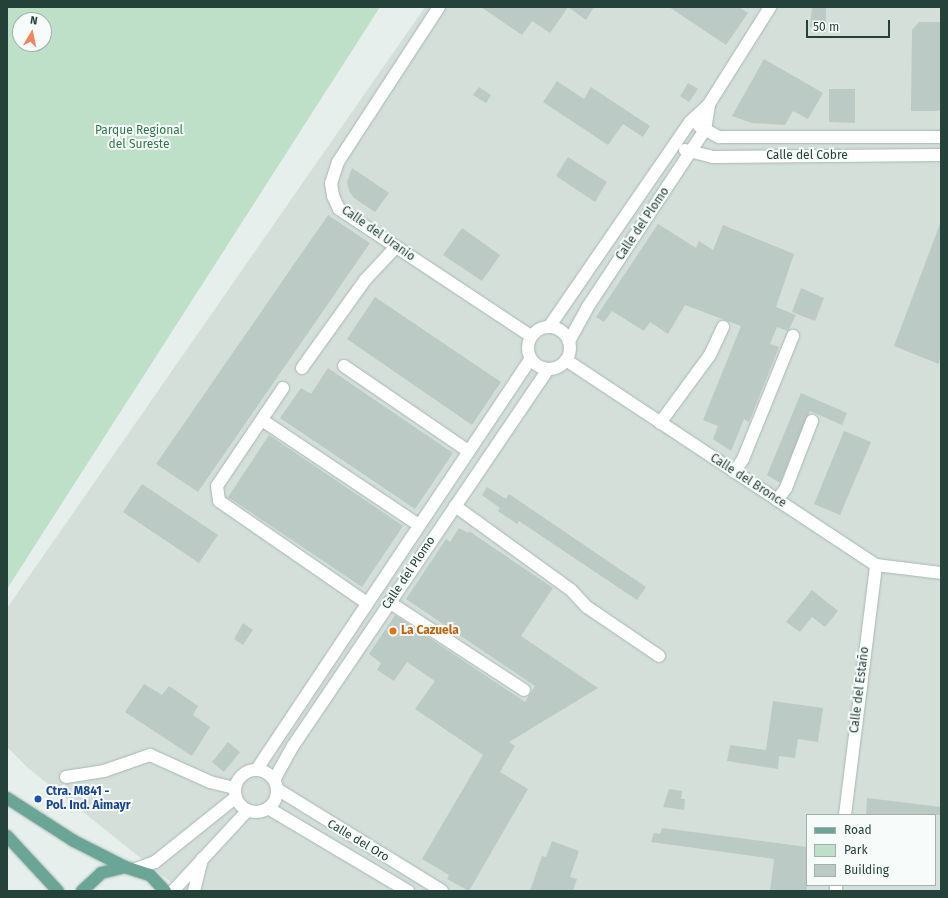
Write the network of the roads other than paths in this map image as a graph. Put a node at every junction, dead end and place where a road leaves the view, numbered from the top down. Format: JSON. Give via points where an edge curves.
{"nodes":[{"id":1,"x":439,"y":7,"type":"edge"},
{"id":2,"x":770,"y":7,"type":"edge"},
{"id":3,"x":709,"y":104,"type":"junction"},
{"id":4,"x":690,"y":122,"type":"junction"},
{"id":5,"x":705,"y":130,"type":"junction"},
{"id":6,"x":941,"y":137,"type":"edge"},
{"id":7,"x":676,"y":145,"type":"junction"},
{"id":8,"x":691,"y":154,"type":"junction"},
{"id":9,"x":941,"y":155,"type":"edge"},
{"id":10,"x":396,"y":247,"type":"junction"},
{"id":11,"x":549,"y":327,"type":"junction"},
{"id":12,"x":723,"y":327,"type":"dead end"},
{"id":13,"x":531,"y":336,"type":"junction"},
{"id":14,"x":793,"y":336,"type":"dead end"},
{"id":15,"x":569,"y":341,"type":"junction"},
{"id":16,"x":530,"y":358,"type":"junction"},
{"id":17,"x":566,"y":360,"type":"junction"},
{"id":18,"x":344,"y":366,"type":"dead end"},
{"id":19,"x":302,"y":368,"type":"dead end"},
{"id":20,"x":548,"y":370,"type":"junction"},
{"id":21,"x":283,"y":388,"type":"dead end"},
{"id":22,"x":262,"y":420,"type":"junction"},
{"id":23,"x":812,"y":421,"type":"dead end"},
{"id":24,"x":660,"y":423,"type":"junction"},
{"id":25,"x":468,"y":451,"type":"junction"},
{"id":26,"x":734,"y":472,"type":"junction"},
{"id":27,"x":777,"y":500,"type":"junction"},
{"id":28,"x":455,"y":506,"type":"junction"},
{"id":29,"x":419,"y":525,"type":"junction"},
{"id":30,"x":876,"y":565,"type":"junction"},
{"id":31,"x":941,"y":573,"type":"edge"},
{"id":32,"x":389,"y":602,"type":"junction"},
{"id":33,"x":367,"y":603,"type":"junction"},
{"id":34,"x":659,"y":656,"type":"dead end"},
{"id":35,"x":524,"y":690,"type":"dead end"},
{"id":36,"x":257,"y":770,"type":"junction"},
{"id":37,"x":66,"y":777,"type":"dead end"},
{"id":38,"x":275,"y":784,"type":"junction"},
{"id":39,"x":235,"y":793,"type":"junction"},
{"id":40,"x":7,"y":798,"type":"edge"},
{"id":41,"x":268,"y":808,"type":"junction"},
{"id":42,"x":247,"y":811,"type":"junction"},
{"id":43,"x":845,"y":814,"type":"edge"},
{"id":44,"x":7,"y":836,"type":"edge"},
{"id":45,"x":204,"y":856,"type":"junction"},
{"id":46,"x":130,"y":868,"type":"junction"},
{"id":47,"x":58,"y":891,"type":"edge"},
{"id":48,"x":82,"y":891,"type":"edge"},
{"id":49,"x":165,"y":891,"type":"edge"},
{"id":50,"x":173,"y":891,"type":"edge"},
{"id":51,"x":194,"y":891,"type":"edge"},
{"id":52,"x":408,"y":891,"type":"edge"},
{"id":53,"x":442,"y":891,"type":"edge"}],
"edges":[{"from":1,"to":10,"type":"street","name":"Calle del Uranio","via":[[338,162],[331,183],[339,209]]},
{"from":2,"to":3,"type":"street","name":"Calle del Plomo"},
{"from":3,"to":4,"type":"street","name":"Calle del Plomo"},
{"from":3,"to":5,"type":"street","name":"Calle del Plomo"},
{"from":4,"to":5,"type":"street","name":"Calle del Cobre"},
{"from":4,"to":7,"type":"street","name":"Calle del Plomo"},
{"from":5,"to":6,"type":"street","name":"Calle del Cobre","via":[[719,137]]},
{"from":5,"to":8,"type":"street","name":"Calle del Plomo"},
{"from":7,"to":8,"type":"street","name":"Calle del Cobre"},
{"from":7,"to":11,"type":"street","name":"Calle del Plomo"},
{"from":8,"to":9,"type":"street","name":"Calle del Cobre","via":[[713,157]]},
{"from":8,"to":15,"type":"street","name":"Calle del Plomo","via":[[588,308]]},
{"from":10,"to":13,"type":"street","name":"Calle del Uranio"},
{"from":10,"to":19,"type":"street","via":[[365,280]]},
{"from":11,"to":13,"type":"street","via":[[536,331]]},
{"from":11,"to":15,"type":"street","via":[[557,328]]},
{"from":12,"to":24,"type":"street","via":[[710,355]]},
{"from":13,"to":16,"type":"street","via":[[528,343]]},
{"from":14,"to":26,"type":"street","via":[[743,459]]},
{"from":15,"to":17,"type":"street"},
{"from":16,"to":20,"type":"street","via":[[534,364]]},
{"from":16,"to":25,"type":"street","name":"Calle del Plomo"},
{"from":17,"to":20,"type":"street","via":[[555,369]]},
{"from":17,"to":24,"type":"street","name":"Calle del Bronce"},
{"from":18,"to":25,"type":"street"},
{"from":20,"to":28,"type":"street","name":"Calle del Plomo"},
{"from":21,"to":22,"type":"street"},
{"from":22,"to":29,"type":"street"},
{"from":22,"to":33,"type":"street","via":[[217,486],[219,501]]},
{"from":23,"to":27,"type":"street","via":[[786,488]]},
{"from":24,"to":26,"type":"street","name":"Calle del Bronce"},
{"from":25,"to":29,"type":"street","name":"Calle del Plomo"},
{"from":26,"to":27,"type":"street","name":"Calle del Bronce"},
{"from":27,"to":30,"type":"street","name":"Calle del Bronce"},
{"from":28,"to":32,"type":"street","name":"Calle del Plomo"},
{"from":28,"to":34,"type":"street","via":[[571,590],[587,607]]},
{"from":29,"to":33,"type":"street","name":"Calle del Plomo"},
{"from":30,"to":31,"type":"street","name":"Calle del Bronce"},
{"from":30,"to":43,"type":"street","name":"Calle del Estaño"},
{"from":32,"to":35,"type":"street"},
{"from":32,"to":38,"type":"street","name":"Calle del Plomo","via":[[293,746]]},
{"from":33,"to":36,"type":"street","name":"Calle del Plomo"},
{"from":36,"to":38,"type":"street","via":[[270,775]]},
{"from":36,"to":39,"type":"street","via":[[242,775]]},
{"from":37,"to":39,"type":"street","via":[[104,771],[150,755]]},
{"from":38,"to":41,"type":"street","via":[[276,796]]},
{"from":38,"to":53,"type":"street","name":"Calle del Oro"},
{"from":39,"to":42,"type":"street"},
{"from":39,"to":46,"type":"street","via":[[161,858]]},
{"from":40,"to":46,"type":"main road","via":[[74,841]]},
{"from":41,"to":42,"type":"street","via":[[258,812]]},
{"from":41,"to":52,"type":"street"},
{"from":42,"to":45,"type":"street"},
{"from":44,"to":47,"type":"main road"},
{"from":45,"to":50,"type":"street"},
{"from":45,"to":51,"type":"street"},
{"from":46,"to":48,"type":"main road","via":[[101,873]]},
{"from":46,"to":49,"type":"main road","via":[[150,875]]}]}
